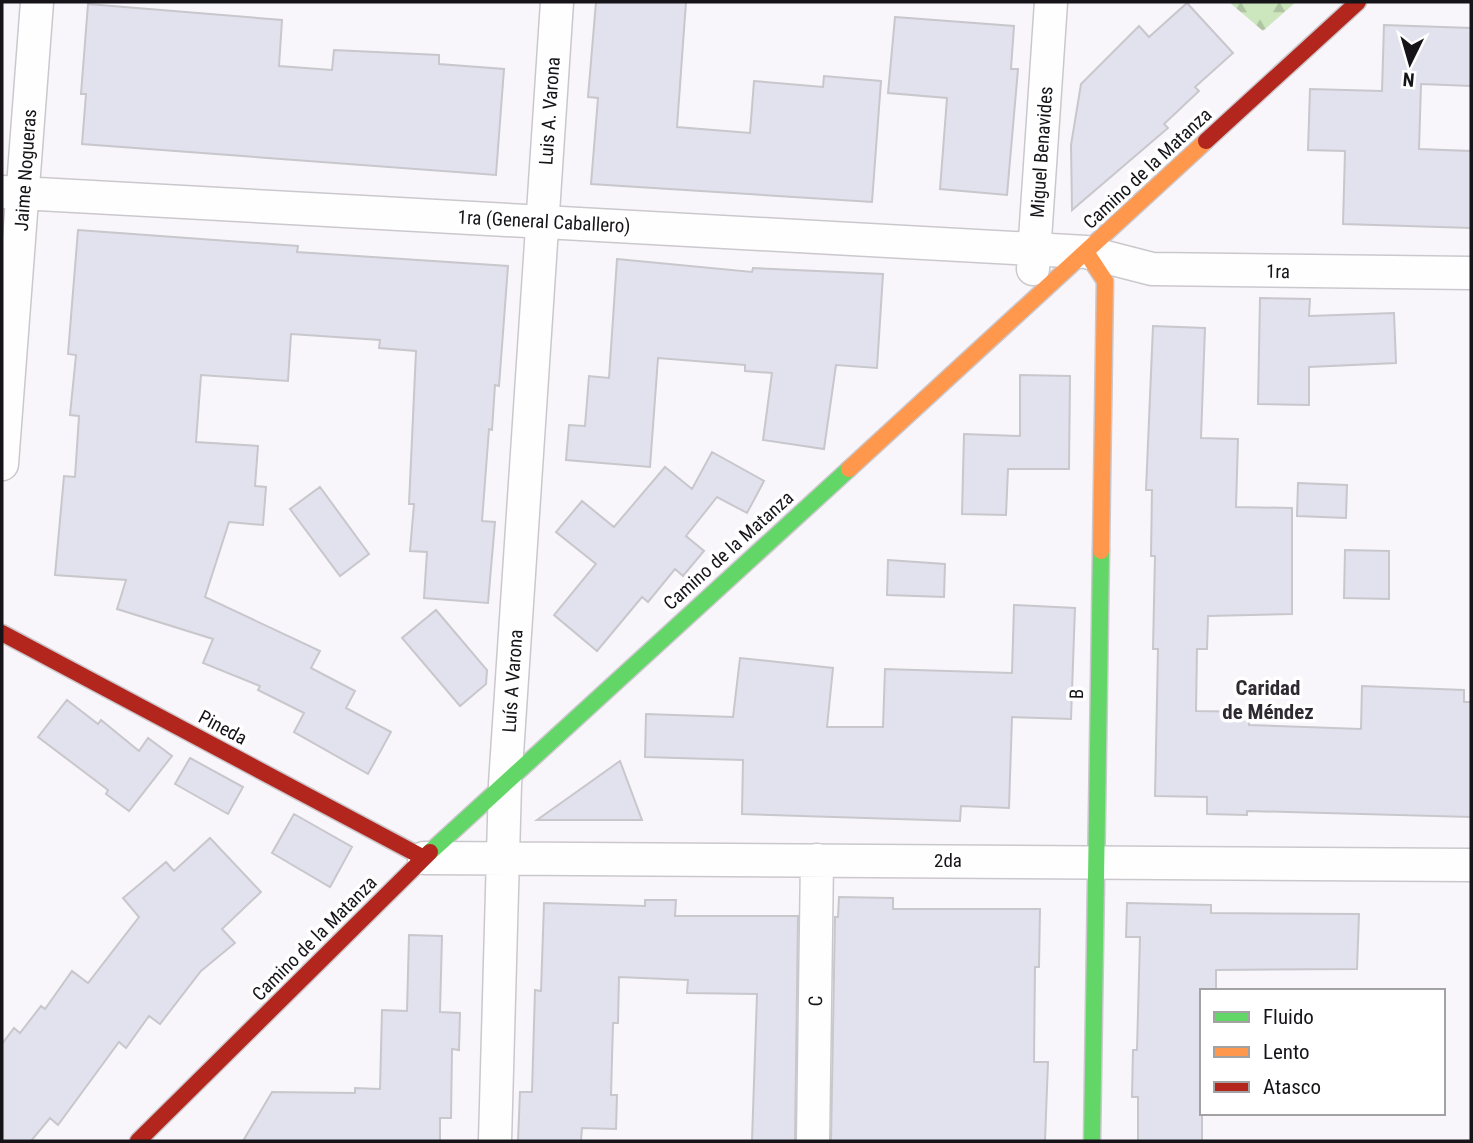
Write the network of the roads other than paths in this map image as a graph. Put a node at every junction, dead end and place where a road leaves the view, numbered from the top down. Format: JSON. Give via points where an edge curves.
{"nodes":[{"id":1,"x":37,"y":2,"type":"edge"},
{"id":2,"x":556,"y":2,"type":"edge"},
{"id":3,"x":1051,"y":2,"type":"edge"},
{"id":4,"x":1358,"y":2,"type":"edge"},
{"id":5,"x":12,"y":192,"type":"edge"},
{"id":6,"x":542,"y":220,"type":"junction"},
{"id":7,"x":1035,"y":249,"type":"junction"},
{"id":8,"x":1086,"y":252,"type":"junction"},
{"id":9,"x":1471,"y":273,"type":"edge"},
{"id":10,"x":1031,"y":302,"type":"junction"},
{"id":11,"x":2,"y":464,"type":"edge"},
{"id":12,"x":2,"y":633,"type":"edge"},
{"id":13,"x":505,"y":784,"type":"junction"},
{"id":14,"x":424,"y":858,"type":"junction"},
{"id":15,"x":501,"y":859,"type":"junction"},
{"id":16,"x":817,"y":860,"type":"junction"},
{"id":17,"x":1094,"y":861,"type":"junction"},
{"id":18,"x":1471,"y":866,"type":"edge"},
{"id":19,"x":138,"y":1141,"type":"edge"},
{"id":20,"x":495,"y":1141,"type":"edge"},
{"id":21,"x":813,"y":1141,"type":"edge"},
{"id":22,"x":1092,"y":1141,"type":"edge"}],
"edges":[{"from":1,"to":5,"type":"street","name":"Jaime Nogueras"},
{"from":2,"to":6,"type":"street","name":"Luis A. Varona"},
{"from":3,"to":7,"type":"street","name":"Miguel Benavides"},
{"from":4,"to":8,"type":"main road","name":"Camino de la Matanza"},
{"from":5,"to":6,"type":"street","name":"1ra (General Caballero)"},
{"from":5,"to":11,"type":"street","name":"Jaime Nogueras"},
{"from":6,"to":7,"type":"street","name":"1ra (General Caballero)"},
{"from":6,"to":13,"type":"street","name":"Luís A Varona"},
{"from":7,"to":8,"type":"street","name":"1ra (General Caballero)"},
{"from":7,"to":10,"type":"street","name":"Miguel Benavides"},
{"from":8,"to":9,"type":"street","name":"1ra","via":[[1152,269]]},
{"from":8,"to":10,"type":"main road","name":"Camino de la Matanza"},
{"from":8,"to":17,"type":"main road","name":"B","via":[[1105,281]]},
{"from":10,"to":13,"type":"main road","name":"Camino de la Matanza"},
{"from":12,"to":14,"type":"main road","name":"Pineda"},
{"from":13,"to":14,"type":"main road","name":"Camino de la Matanza"},
{"from":13,"to":15,"type":"street","name":"Luís A Varona"},
{"from":14,"to":15,"type":"street","name":"2da"},
{"from":14,"to":19,"type":"main road","name":"Camino de la Matanza"},
{"from":15,"to":16,"type":"street","name":"2da"},
{"from":15,"to":20,"type":"street","name":"Luís A Varona"},
{"from":16,"to":17,"type":"street","name":"2da"},
{"from":16,"to":21,"type":"street","name":"C"},
{"from":17,"to":18,"type":"street","name":"2da"},
{"from":17,"to":22,"type":"main road","name":"B"}]}
